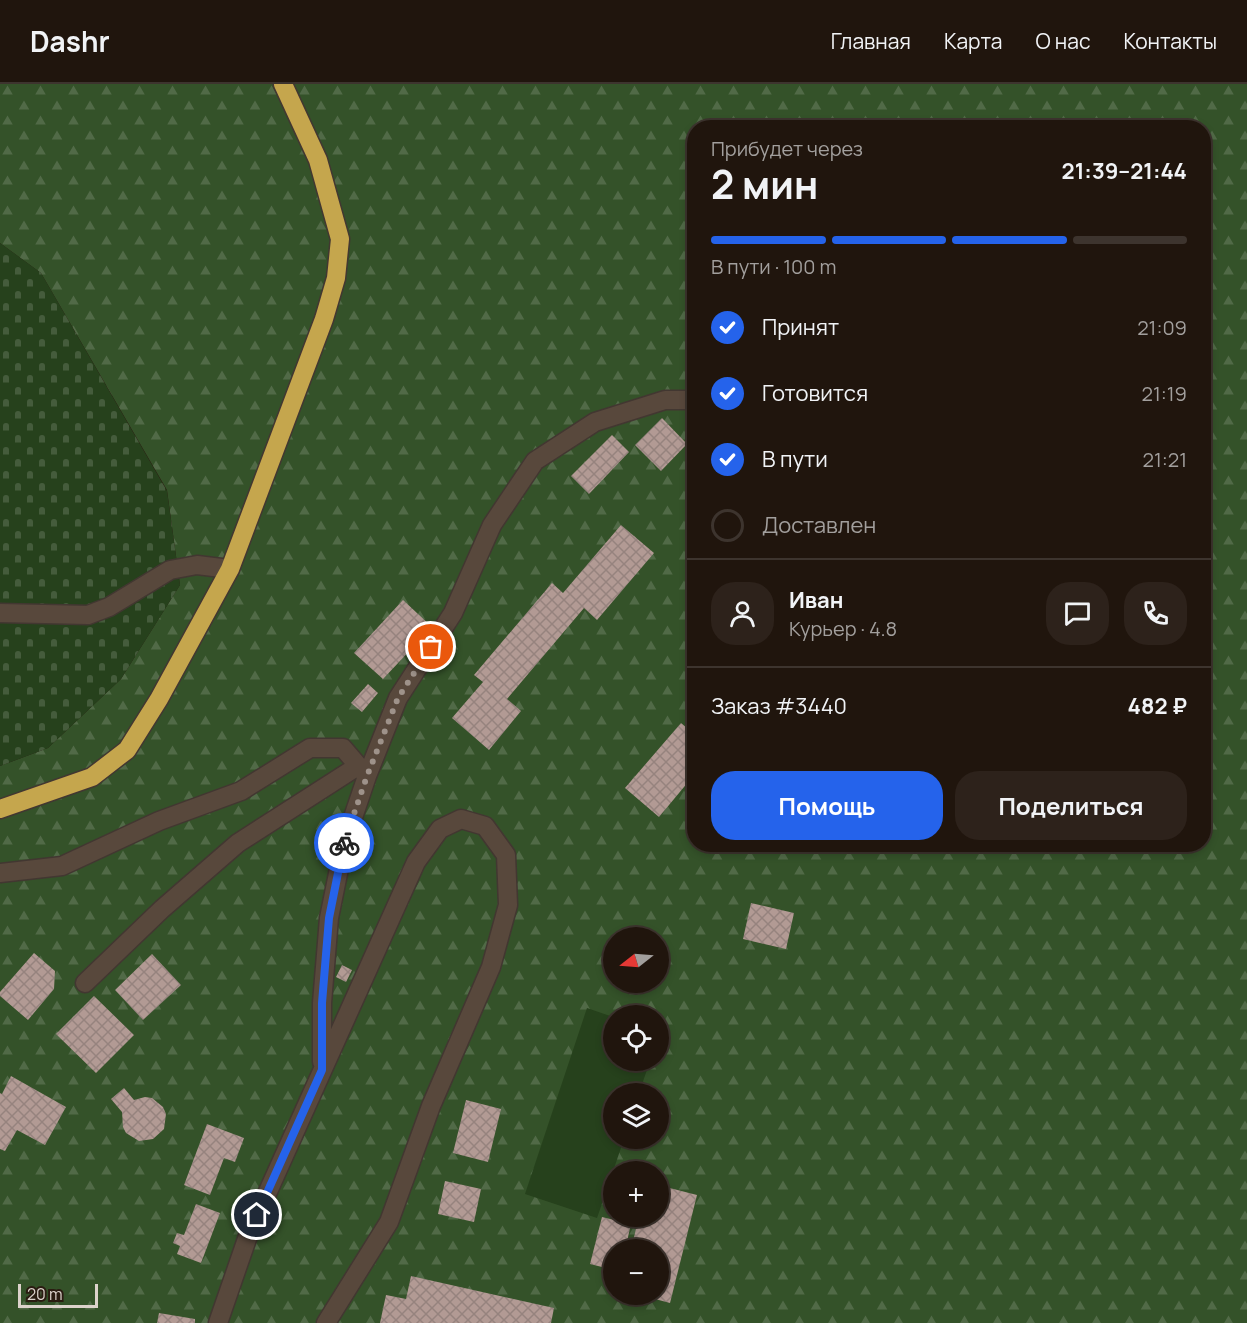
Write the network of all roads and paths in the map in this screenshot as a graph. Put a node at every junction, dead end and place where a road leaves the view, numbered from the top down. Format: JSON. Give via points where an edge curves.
{"nodes":[{"id":1,"x":283,"y":84,"type":"edge"},
{"id":2,"x":687,"y":400,"type":"edge"},
{"id":3,"x":230,"y":569,"type":"junction"},
{"id":4,"x":0,"y":613,"type":"edge"},
{"id":5,"x":362,"y":771,"type":"junction"},
{"id":6,"x":0,"y":808,"type":"edge"},
{"id":7,"x":0,"y":873,"type":"edge"},
{"id":8,"x":85,"y":983,"type":"dead end"},
{"id":9,"x":322,"y":1070,"type":"junction"},
{"id":10,"x":218,"y":1323,"type":"edge"},
{"id":11,"x":326,"y":1323,"type":"edge"}],
"edges":[{"from":1,"to":3,"type":"highway","via":[[318,160],[340,239],[336,278]]},
{"from":2,"to":5,"type":"street","via":[[665,400],[596,422],[535,461],[492,525],[453,612],[398,698]]},
{"from":3,"to":4,"type":"street","via":[[197,565],[170,570],[109,607],[88,615]]},
{"from":3,"to":6,"type":"highway","via":[[128,750],[92,777]]},
{"from":5,"to":7,"type":"street","via":[[343,748],[310,748],[242,791],[159,822],[62,866]]},
{"from":5,"to":8,"type":"street","via":[[238,843]]},
{"from":5,"to":9,"type":"street","via":[[329,918],[322,1003]]},
{"from":9,"to":10,"type":"street","via":[[248,1236]]},
{"from":9,"to":11,"type":"street","via":[[416,862],[440,829],[460,819],[485,826],[506,855],[508,876],[508,905],[491,967],[431,1106],[390,1222]]}]}
